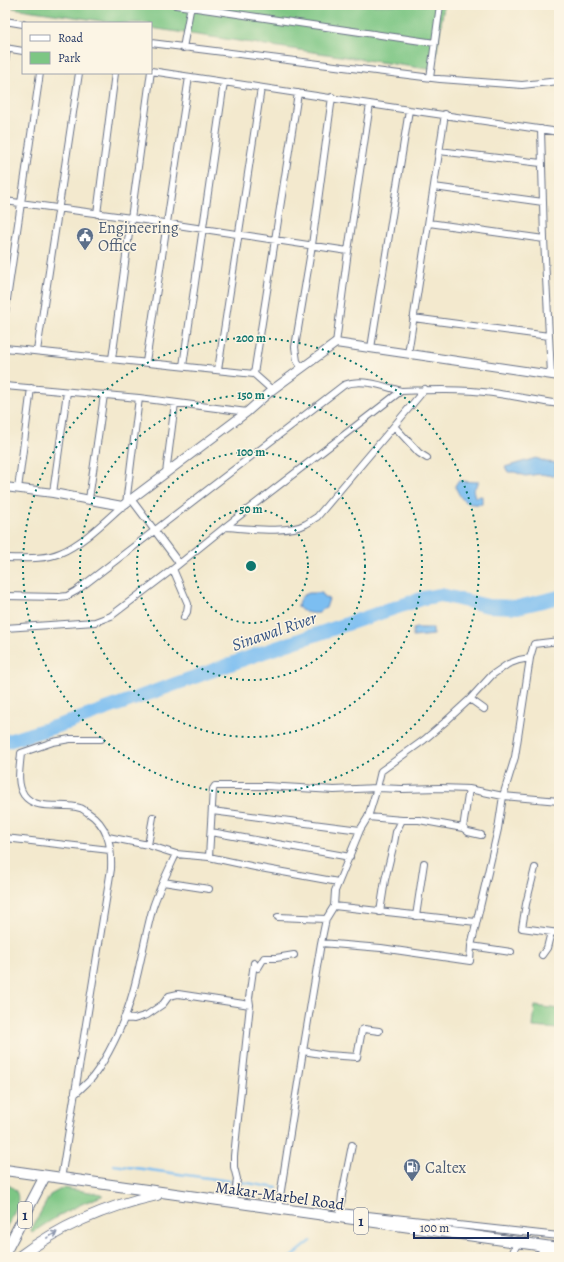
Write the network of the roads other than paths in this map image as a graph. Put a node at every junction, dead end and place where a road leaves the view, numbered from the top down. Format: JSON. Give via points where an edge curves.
{"nodes":[{"id":1,"x":176,"y":5,"type":"edge"},
{"id":2,"x":437,"y":5,"type":"edge"},
{"id":3,"x":191,"y":6,"type":"edge"},
{"id":4,"x":5,"y":21,"type":"edge"},
{"id":5,"x":22,"y":24,"type":"edge"},
{"id":6,"x":152,"y":43,"type":"edge"},
{"id":7,"x":435,"y":43,"type":"junction"},
{"id":8,"x":6,"y":48,"type":"edge"},
{"id":9,"x":183,"y":48,"type":"junction"},
{"id":10,"x":22,"y":52,"type":"edge"},
{"id":11,"x":5,"y":61,"type":"edge"},
{"id":12,"x":152,"y":71,"type":"edge"},
{"id":13,"x":40,"y":74,"type":"edge"},
{"id":14,"x":79,"y":74,"type":"edge"},
{"id":15,"x":115,"y":74,"type":"edge"},
{"id":16,"x":151,"y":74,"type":"edge"},
{"id":17,"x":189,"y":77,"type":"junction"},
{"id":18,"x":430,"y":78,"type":"junction"},
{"id":19,"x":559,"y":81,"type":"edge"},
{"id":20,"x":224,"y":82,"type":"junction"},
{"id":21,"x":261,"y":88,"type":"junction"},
{"id":22,"x":298,"y":93,"type":"junction"},
{"id":23,"x":332,"y":97,"type":"junction"},
{"id":24,"x":370,"y":104,"type":"junction"},
{"id":25,"x":409,"y":110,"type":"junction"},
{"id":26,"x":445,"y":114,"type":"junction"},
{"id":27,"x":541,"y":130,"type":"junction"},
{"id":28,"x":559,"y":132,"type":"edge"},
{"id":29,"x":439,"y":151,"type":"junction"},
{"id":30,"x":541,"y":162,"type":"junction"},
{"id":31,"x":434,"y":187,"type":"junction"},
{"id":32,"x":5,"y":201,"type":"edge"},
{"id":33,"x":543,"y":202,"type":"junction"},
{"id":34,"x":22,"y":204,"type":"junction"},
{"id":35,"x":59,"y":209,"type":"junction"},
{"id":36,"x":97,"y":214,"type":"junction"},
{"id":37,"x":130,"y":218,"type":"junction"},
{"id":38,"x":429,"y":223,"type":"junction"},
{"id":39,"x":167,"y":224,"type":"junction"},
{"id":40,"x":202,"y":229,"type":"junction"},
{"id":41,"x":239,"y":235,"type":"junction"},
{"id":42,"x":544,"y":239,"type":"junction"},
{"id":43,"x":276,"y":240,"type":"junction"},
{"id":44,"x":312,"y":245,"type":"junction"},
{"id":45,"x":348,"y":251,"type":"junction"},
{"id":46,"x":5,"y":313,"type":"edge"},
{"id":47,"x":413,"y":318,"type":"junction"},
{"id":48,"x":549,"y":336,"type":"junction"},
{"id":49,"x":336,"y":343,"type":"junction"},
{"id":50,"x":5,"y":348,"type":"edge"},
{"id":51,"x":371,"y":348,"type":"junction"},
{"id":52,"x":37,"y":351,"type":"junction"},
{"id":53,"x":408,"y":354,"type":"junction"},
{"id":54,"x":112,"y":359,"type":"junction"},
{"id":55,"x":146,"y":362,"type":"junction"},
{"id":56,"x":183,"y":366,"type":"junction"},
{"id":57,"x":302,"y":368,"type":"junction"},
{"id":58,"x":218,"y":370,"type":"junction"},
{"id":59,"x":254,"y":374,"type":"junction"},
{"id":60,"x":555,"y":375,"type":"edge"},
{"id":61,"x":5,"y":386,"type":"edge"},
{"id":62,"x":30,"y":388,"type":"junction"},
{"id":63,"x":425,"y":389,"type":"junction"},
{"id":64,"x":272,"y":390,"type":"junction"},
{"id":65,"x":401,"y":390,"type":"junction"},
{"id":66,"x":67,"y":392,"type":"junction"},
{"id":67,"x":104,"y":395,"type":"junction"},
{"id":68,"x":139,"y":398,"type":"junction"},
{"id":69,"x":175,"y":403,"type":"junction"},
{"id":70,"x":559,"y":404,"type":"edge"},
{"id":71,"x":247,"y":412,"type":"junction"},
{"id":72,"x":394,"y":426,"type":"junction"},
{"id":73,"x":427,"y":458,"type":"dead end"},
{"id":74,"x":166,"y":473,"type":"junction"},
{"id":75,"x":5,"y":487,"type":"edge"},
{"id":76,"x":18,"y":489,"type":"junction"},
{"id":77,"x":53,"y":493,"type":"junction"},
{"id":78,"x":89,"y":499,"type":"junction"},
{"id":79,"x":126,"y":503,"type":"junction"},
{"id":80,"x":225,"y":527,"type":"junction"},
{"id":81,"x":154,"y":529,"type":"junction"},
{"id":82,"x":5,"y":558,"type":"edge"},
{"id":83,"x":179,"y":563,"type":"junction"},
{"id":84,"x":173,"y":569,"type":"junction"},
{"id":85,"x":5,"y":596,"type":"edge"},
{"id":86,"x":184,"y":617,"type":"dead end"},
{"id":87,"x":5,"y":628,"type":"edge"},
{"id":88,"x":559,"y":641,"type":"edge"},
{"id":89,"x":530,"y":658,"type":"junction"},
{"id":90,"x":470,"y":699,"type":"junction"},
{"id":91,"x":484,"y":709,"type":"dead end"},
{"id":92,"x":101,"y":739,"type":"dead end"},
{"id":93,"x":376,"y":788,"type":"junction"},
{"id":94,"x":469,"y":789,"type":"junction"},
{"id":95,"x":504,"y":796,"type":"junction"},
{"id":96,"x":559,"y":801,"type":"edge"},
{"id":97,"x":212,"y":811,"type":"junction"},
{"id":98,"x":153,"y":817,"type":"dead end"},
{"id":99,"x":368,"y":817,"type":"junction"},
{"id":100,"x":402,"y":820,"type":"junction"},
{"id":101,"x":463,"y":828,"type":"junction"},
{"id":102,"x":360,"y":830,"type":"junction"},
{"id":103,"x":211,"y":832,"type":"junction"},
{"id":104,"x":481,"y":835,"type":"dead end"},
{"id":105,"x":108,"y":837,"type":"junction"},
{"id":106,"x":5,"y":838,"type":"edge"},
{"id":107,"x":148,"y":845,"type":"junction"},
{"id":108,"x":110,"y":850,"type":"junction"},
{"id":109,"x":176,"y":854,"type":"junction"},
{"id":110,"x":208,"y":857,"type":"junction"},
{"id":111,"x":350,"y":857,"type":"junction"},
{"id":112,"x":424,"y":863,"type":"dead end"},
{"id":113,"x":534,"y":868,"type":"dead end"},
{"id":114,"x":163,"y":882,"type":"junction"},
{"id":115,"x":338,"y":882,"type":"junction"},
{"id":116,"x":209,"y":889,"type":"dead end"},
{"id":117,"x":334,"y":906,"type":"junction"},
{"id":118,"x":380,"y":912,"type":"junction"},
{"id":119,"x":416,"y":916,"type":"junction"},
{"id":120,"x":278,"y":917,"type":"dead end"},
{"id":121,"x":326,"y":919,"type":"junction"},
{"id":122,"x":476,"y":922,"type":"junction"},
{"id":123,"x":551,"y":932,"type":"junction"},
{"id":124,"x":559,"y":933,"type":"edge"},
{"id":125,"x":321,"y":943,"type":"junction"},
{"id":126,"x":471,"y":946,"type":"junction"},
{"id":127,"x":511,"y":952,"type":"dead end"},
{"id":128,"x":294,"y":955,"type":"dead end"},
{"id":129,"x":542,"y":955,"type":"dead end"},
{"id":130,"x":250,"y":1006,"type":"junction"},
{"id":131,"x":124,"y":1018,"type":"junction"},
{"id":132,"x":379,"y":1031,"type":"dead end"},
{"id":133,"x":303,"y":1051,"type":"junction"},
{"id":134,"x":74,"y":1095,"type":"junction"},
{"id":135,"x":352,"y":1145,"type":"dead end"},
{"id":136,"x":5,"y":1170,"type":"edge"},
{"id":137,"x":45,"y":1176,"type":"junction"},
{"id":138,"x":61,"y":1178,"type":"junction"},
{"id":139,"x":164,"y":1193,"type":"junction"},
{"id":140,"x":234,"y":1203,"type":"junction"},
{"id":141,"x":278,"y":1209,"type":"junction"},
{"id":142,"x":340,"y":1215,"type":"junction"},
{"id":143,"x":559,"y":1236,"type":"edge"},
{"id":144,"x":518,"y":1243,"type":"junction"},
{"id":145,"x":554,"y":1248,"type":"edge"},
{"id":146,"x":5,"y":1253,"type":"edge"},
{"id":147,"x":19,"y":1257,"type":"edge"},
{"id":148,"x":510,"y":1257,"type":"edge"},
{"id":149,"x":537,"y":1257,"type":"edge"}],
"edges":[{"from":1,"to":3,"type":"street"},
{"from":2,"to":7,"type":"street"},
{"from":3,"to":7,"type":"street"},
{"from":3,"to":9,"type":"street"},
{"from":4,"to":5,"type":"street"},
{"from":6,"to":9,"type":"street"},
{"from":7,"to":18,"type":"street"},
{"from":8,"to":10,"type":"street"},
{"from":8,"to":11,"type":"street"},
{"from":9,"to":18,"type":"street"},
{"from":12,"to":17,"type":"street"},
{"from":13,"to":34,"type":"street"},
{"from":14,"to":35,"type":"street"},
{"from":15,"to":36,"type":"street"},
{"from":16,"to":37,"type":"street"},
{"from":17,"to":20,"type":"street"},
{"from":17,"to":39,"type":"street"},
{"from":18,"to":19,"type":"street","via":[[522,85]]},
{"from":20,"to":21,"type":"street"},
{"from":20,"to":40,"type":"street"},
{"from":21,"to":22,"type":"street"},
{"from":21,"to":41,"type":"street"},
{"from":22,"to":23,"type":"street"},
{"from":22,"to":43,"type":"street"},
{"from":23,"to":24,"type":"street"},
{"from":23,"to":44,"type":"street"},
{"from":24,"to":25,"type":"street"},
{"from":24,"to":45,"type":"street"},
{"from":25,"to":26,"type":"street"},
{"from":25,"to":51,"type":"street"},
{"from":26,"to":27,"type":"street"},
{"from":26,"to":29,"type":"street"},
{"from":27,"to":28,"type":"street"},
{"from":27,"to":30,"type":"street"},
{"from":29,"to":30,"type":"street"},
{"from":29,"to":31,"type":"street"},
{"from":30,"to":33,"type":"street"},
{"from":31,"to":33,"type":"street"},
{"from":31,"to":38,"type":"street"},
{"from":32,"to":34,"type":"street"},
{"from":33,"to":42,"type":"street"},
{"from":34,"to":35,"type":"street"},
{"from":34,"to":46,"type":"street"},
{"from":35,"to":36,"type":"street"},
{"from":35,"to":52,"type":"street"},
{"from":36,"to":37,"type":"street"},
{"from":37,"to":39,"type":"street"},
{"from":37,"to":54,"type":"street"},
{"from":38,"to":42,"type":"street"},
{"from":38,"to":47,"type":"street"},
{"from":39,"to":40,"type":"street"},
{"from":39,"to":55,"type":"street"},
{"from":40,"to":41,"type":"street"},
{"from":40,"to":56,"type":"street"},
{"from":41,"to":43,"type":"street"},
{"from":41,"to":58,"type":"street"},
{"from":42,"to":48,"type":"street"},
{"from":43,"to":44,"type":"street"},
{"from":43,"to":59,"type":"street"},
{"from":44,"to":45,"type":"street"},
{"from":44,"to":57,"type":"street","via":[[295,347],[297,361]]},
{"from":45,"to":49,"type":"street"},
{"from":47,"to":48,"type":"street"},
{"from":47,"to":53,"type":"street"},
{"from":48,"to":60,"type":"street"},
{"from":49,"to":51,"type":"street"},
{"from":49,"to":57,"type":"street"},
{"from":50,"to":52,"type":"street"},
{"from":51,"to":53,"type":"street"},
{"from":52,"to":54,"type":"street"},
{"from":53,"to":60,"type":"street"},
{"from":54,"to":55,"type":"street"},
{"from":55,"to":56,"type":"street"},
{"from":56,"to":58,"type":"street"},
{"from":57,"to":64,"type":"street"},
{"from":58,"to":59,"type":"street"},
{"from":59,"to":64,"type":"street"},
{"from":61,"to":62,"type":"street"},
{"from":62,"to":66,"type":"street"},
{"from":62,"to":76,"type":"street"},
{"from":63,"to":65,"type":"street"},
{"from":63,"to":70,"type":"street","via":[[492,393]]},
{"from":63,"to":72,"type":"street"},
{"from":64,"to":71,"type":"street"},
{"from":65,"to":80,"type":"street"},
{"from":65,"to":81,"type":"street","via":[[368,383],[344,384]]},
{"from":66,"to":67,"type":"street"},
{"from":66,"to":77,"type":"street"},
{"from":67,"to":68,"type":"street"},
{"from":67,"to":78,"type":"street"},
{"from":68,"to":69,"type":"street"},
{"from":68,"to":79,"type":"street"},
{"from":69,"to":71,"type":"street"},
{"from":69,"to":74,"type":"street"},
{"from":71,"to":74,"type":"street"},
{"from":72,"to":73,"type":"street"},
{"from":72,"to":80,"type":"street","via":[[317,517],[305,525],[276,529]]},
{"from":74,"to":79,"type":"street"},
{"from":75,"to":76,"type":"street"},
{"from":76,"to":77,"type":"street"},
{"from":77,"to":78,"type":"street"},
{"from":78,"to":79,"type":"street"},
{"from":79,"to":81,"type":"street"},
{"from":79,"to":82,"type":"street","via":[[80,542],[60,553],[37,558]]},
{"from":80,"to":83,"type":"street"},
{"from":81,"to":83,"type":"street"},
{"from":81,"to":85,"type":"street","via":[[67,596]]},
{"from":83,"to":84,"type":"street"},
{"from":84,"to":86,"type":"street","via":[[188,604]]},
{"from":84,"to":87,"type":"street","via":[[111,616],[103,619],[88,623]]},
{"from":88,"to":89,"type":"street","via":[[534,644]]},
{"from":89,"to":90,"type":"street","via":[[513,662],[492,675]]},
{"from":89,"to":95,"type":"street","via":[[515,758]]},
{"from":90,"to":91,"type":"street"},
{"from":90,"to":93,"type":"street","via":[[424,740],[381,771]]},
{"from":92,"to":105,"type":"street","via":[[70,739],[21,753],[19,784],[25,796],[34,804],[79,807],[101,823]]},
{"from":93,"to":94,"type":"street"},
{"from":93,"to":97,"type":"street","via":[[334,790],[216,785],[213,789]]},
{"from":93,"to":99,"type":"street"},
{"from":94,"to":95,"type":"street"},
{"from":94,"to":101,"type":"street"},
{"from":95,"to":96,"type":"street"},
{"from":95,"to":122,"type":"street"},
{"from":97,"to":102,"type":"street"},
{"from":97,"to":103,"type":"street"},
{"from":98,"to":107,"type":"street"},
{"from":99,"to":100,"type":"street"},
{"from":99,"to":102,"type":"street"},
{"from":100,"to":101,"type":"street","via":[[419,820]]},
{"from":100,"to":118,"type":"street","via":[[396,832]]},
{"from":101,"to":104,"type":"street"},
{"from":102,"to":111,"type":"street"},
{"from":103,"to":110,"type":"street"},
{"from":103,"to":111,"type":"street"},
{"from":105,"to":107,"type":"street"},
{"from":105,"to":108,"type":"street"},
{"from":106,"to":108,"type":"street"},
{"from":107,"to":109,"type":"street"},
{"from":108,"to":134,"type":"street","via":[[111,869]]},
{"from":109,"to":110,"type":"street"},
{"from":109,"to":114,"type":"street"},
{"from":110,"to":115,"type":"street"},
{"from":111,"to":115,"type":"street"},
{"from":112,"to":119,"type":"street"},
{"from":113,"to":123,"type":"street","via":[[522,928]]},
{"from":114,"to":116,"type":"street"},
{"from":114,"to":131,"type":"street","via":[[153,908]]},
{"from":115,"to":117,"type":"street"},
{"from":117,"to":118,"type":"street"},
{"from":117,"to":121,"type":"street"},
{"from":118,"to":119,"type":"street"},
{"from":119,"to":122,"type":"street"},
{"from":120,"to":121,"type":"street"},
{"from":121,"to":125,"type":"street"},
{"from":122,"to":126,"type":"street"},
{"from":123,"to":124,"type":"street"},
{"from":123,"to":129,"type":"street","via":[[547,948]]},
{"from":125,"to":126,"type":"street","via":[[381,948],[470,961]]},
{"from":125,"to":133,"type":"street"},
{"from":126,"to":127,"type":"street"},
{"from":128,"to":130,"type":"street","via":[[264,958],[258,968],[254,963]]},
{"from":130,"to":131,"type":"street","via":[[178,994],[169,996],[163,1004],[147,1015],[134,1019]]},
{"from":130,"to":140,"type":"street","via":[[234,1156],[237,1179]]},
{"from":131,"to":134,"type":"street","via":[[97,1070]]},
{"from":132,"to":133,"type":"street","via":[[362,1030],[357,1056]]},
{"from":133,"to":141,"type":"street"},
{"from":134,"to":138,"type":"street"},
{"from":135,"to":142,"type":"street"},
{"from":136,"to":137,"type":"main road","name":"Makar-Marbel Road"},
{"from":137,"to":138,"type":"main road","name":"Makar-Marbel Road","number":"1"},
{"from":137,"to":146,"type":"main road","number":"1"},
{"from":138,"to":139,"type":"main road","name":"Makar-Marbel Road","number":"1"},
{"from":139,"to":140,"type":"main road","name":"Makar-Marbel Road","number":"1"},
{"from":147,"to":139,"type":"main road","one_way":true,"via":[[50,1236],[93,1214]]},
{"from":140,"to":141,"type":"main road","name":"Makar-Marbel Road","number":"1"},
{"from":141,"to":142,"type":"main road","name":"Makar-Marbel Road","number":"1"},
{"from":142,"to":143,"type":"street"},
{"from":142,"to":144,"type":"main road","name":"Makar-Marbel Road","number":"1"},
{"from":144,"to":145,"type":"main road","name":"Makar-Marbel Road","number":"1"},
{"from":144,"to":148,"type":"street"},
{"from":145,"to":149,"type":"street","via":[[544,1249]]}]}
